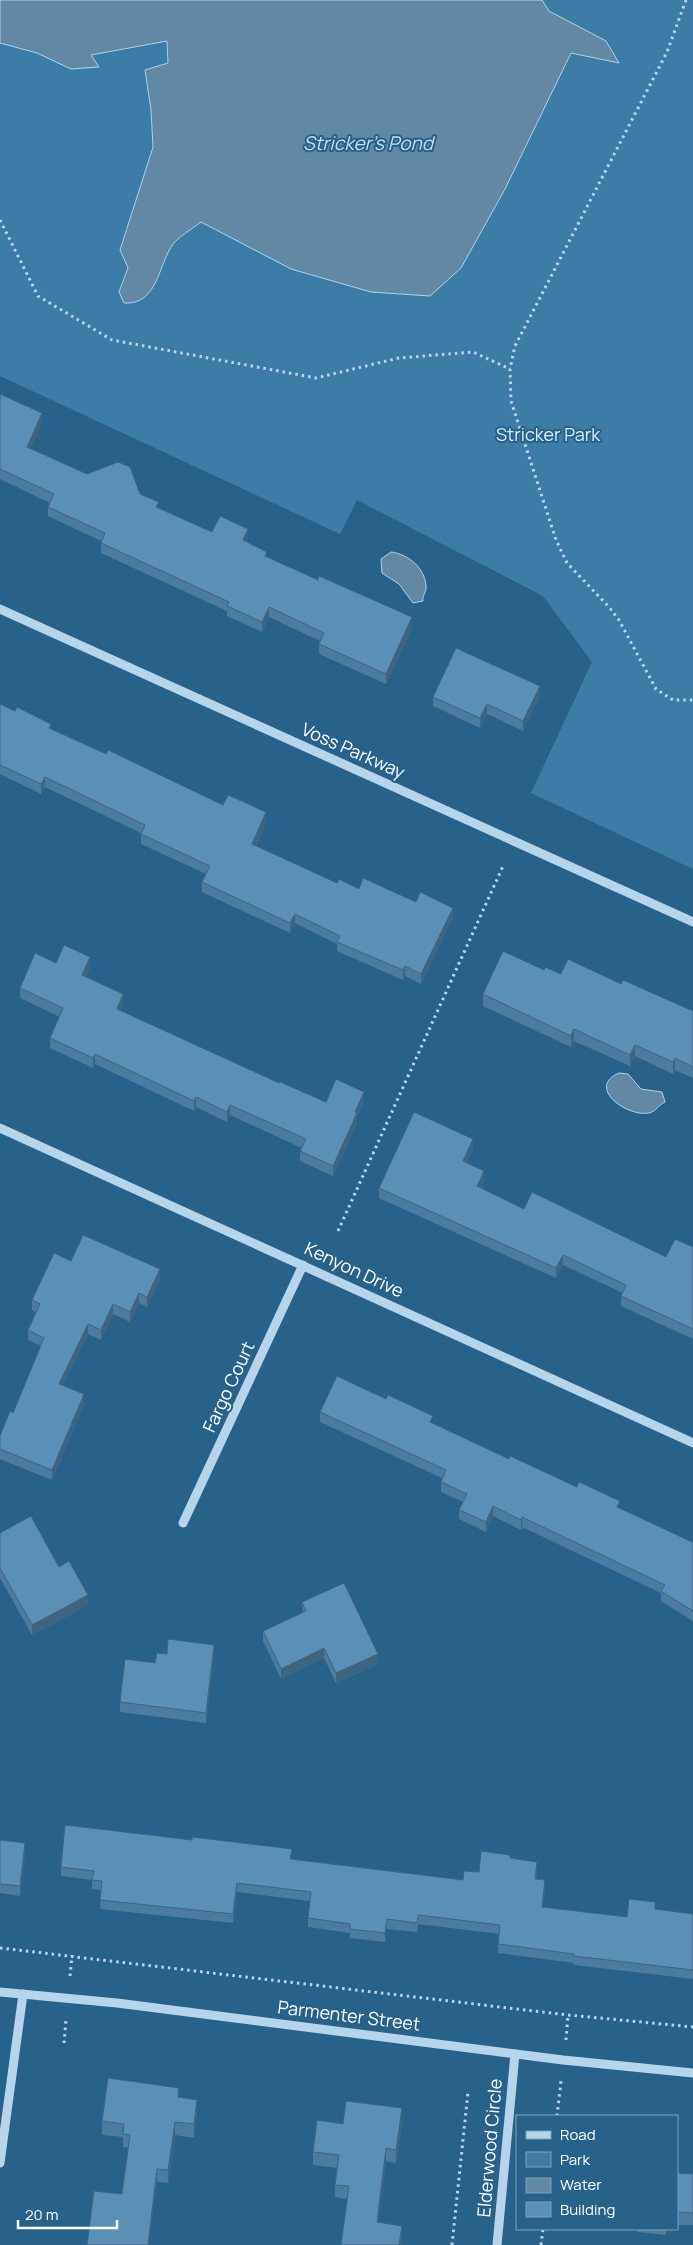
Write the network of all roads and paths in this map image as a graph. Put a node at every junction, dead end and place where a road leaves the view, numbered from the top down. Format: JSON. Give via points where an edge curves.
{"nodes":[{"id":1,"x":686,"y":0,"type":"edge"},
{"id":2,"x":0,"y":220,"type":"edge"},
{"id":3,"x":510,"y":369,"type":"junction"},
{"id":4,"x":0,"y":609,"type":"edge"},
{"id":5,"x":693,"y":700,"type":"edge"},
{"id":6,"x":504,"y":864,"type":"dead end"},
{"id":7,"x":693,"y":922,"type":"edge"},
{"id":8,"x":0,"y":1128,"type":"edge"},
{"id":9,"x":338,"y":1231,"type":"dead end"},
{"id":10,"x":304,"y":1265,"type":"junction"},
{"id":11,"x":693,"y":1443,"type":"edge"},
{"id":12,"x":184,"y":1523,"type":"dead end"},
{"id":13,"x":0,"y":1948,"type":"edge"},
{"id":14,"x":0,"y":1992,"type":"edge"},
{"id":15,"x":23,"y":1994,"type":"junction"},
{"id":16,"x":693,"y":2027,"type":"edge"},
{"id":17,"x":515,"y":2054,"type":"junction"},
{"id":18,"x":693,"y":2073,"type":"edge"},
{"id":19,"x":468,"y":2092,"type":"dead end"},
{"id":20,"x":0,"y":2163,"type":"edge"},
{"id":21,"x":543,"y":2230,"type":"edge"},
{"id":22,"x":452,"y":2245,"type":"edge"},
{"id":23,"x":498,"y":2245,"type":"edge"},
{"id":24,"x":541,"y":2245,"type":"edge"}],
"edges":[{"from":1,"to":3,"type":"path","via":[[667,52],[515,346]]},
{"from":2,"to":3,"type":"path","via":[[38,296],[112,340],[316,378],[399,358],[473,352]]},
{"from":3,"to":5,"type":"path","via":[[511,401],[556,540],[567,563],[619,620],[656,689],[672,700]]},
{"from":4,"to":7,"type":"street","name":"Voss Parkway"},
{"from":6,"to":9,"type":"path"},
{"from":8,"to":10,"type":"street","name":"Kenyon Drive"},
{"from":10,"to":11,"type":"street","name":"Kenyon Drive"},
{"from":10,"to":12,"type":"street","name":"Fargo Court"},
{"from":13,"to":16,"type":"path"},
{"from":14,"to":15,"type":"street","name":"Parmenter Street"},
{"from":15,"to":17,"type":"street","name":"Parmenter Street"},
{"from":15,"to":20,"type":"street"},
{"from":17,"to":18,"type":"street","name":"Parmenter Street"},
{"from":17,"to":23,"type":"street","name":"Elderwood Circle"},
{"from":19,"to":22,"type":"path"},
{"from":21,"to":24,"type":"path"}]}
